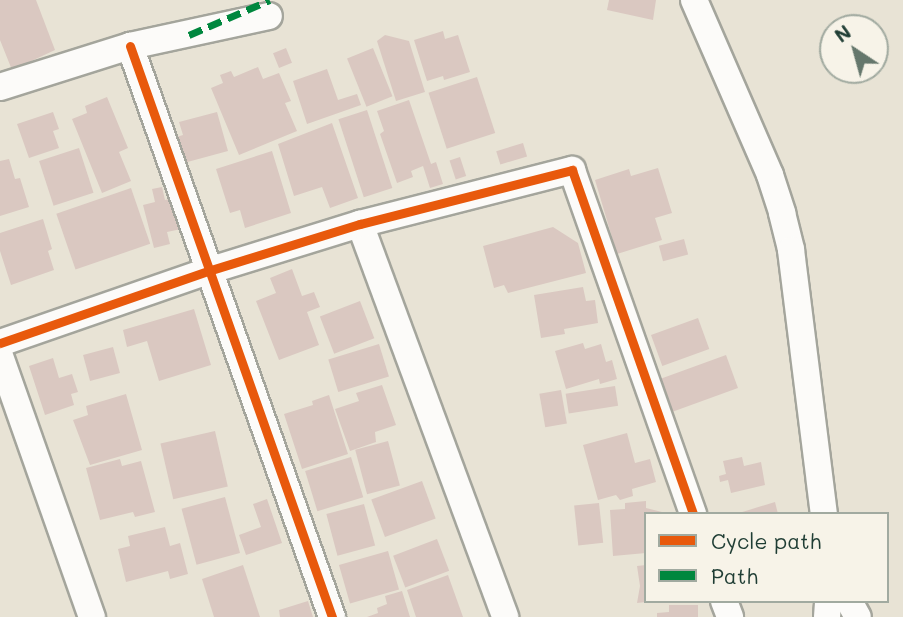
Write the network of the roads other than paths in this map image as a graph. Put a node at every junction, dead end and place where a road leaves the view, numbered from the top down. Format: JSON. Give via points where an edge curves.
{"nodes":[{"id":1,"x":701,"y":5,"type":"edge"},
{"id":2,"x":269,"y":16,"type":"dead end"},
{"id":3,"x":130,"y":46,"type":"junction"},
{"id":4,"x":0,"y":88,"type":"edge"},
{"id":5,"x":360,"y":224,"type":"junction"},
{"id":6,"x":211,"y":270,"type":"junction"},
{"id":7,"x":0,"y":343,"type":"edge"},
{"id":8,"x":0,"y":356,"type":"edge"},
{"id":9,"x":692,"y":512,"type":"edge"},
{"id":10,"x":824,"y":512,"type":"edge"},
{"id":11,"x":92,"y":617,"type":"edge"},
{"id":12,"x":332,"y":617,"type":"edge"},
{"id":13,"x":505,"y":617,"type":"edge"}],
"edges":[{"from":1,"to":10,"type":"street","via":[[770,175],[791,250]]},
{"from":2,"to":3,"type":"street"},
{"from":3,"to":4,"type":"street"},
{"from":3,"to":6,"type":"street"},
{"from":5,"to":6,"type":"street"},
{"from":5,"to":9,"type":"street","via":[[572,170]]},
{"from":5,"to":13,"type":"street"},
{"from":6,"to":7,"type":"street"},
{"from":6,"to":12,"type":"street"},
{"from":8,"to":11,"type":"street"}]}
